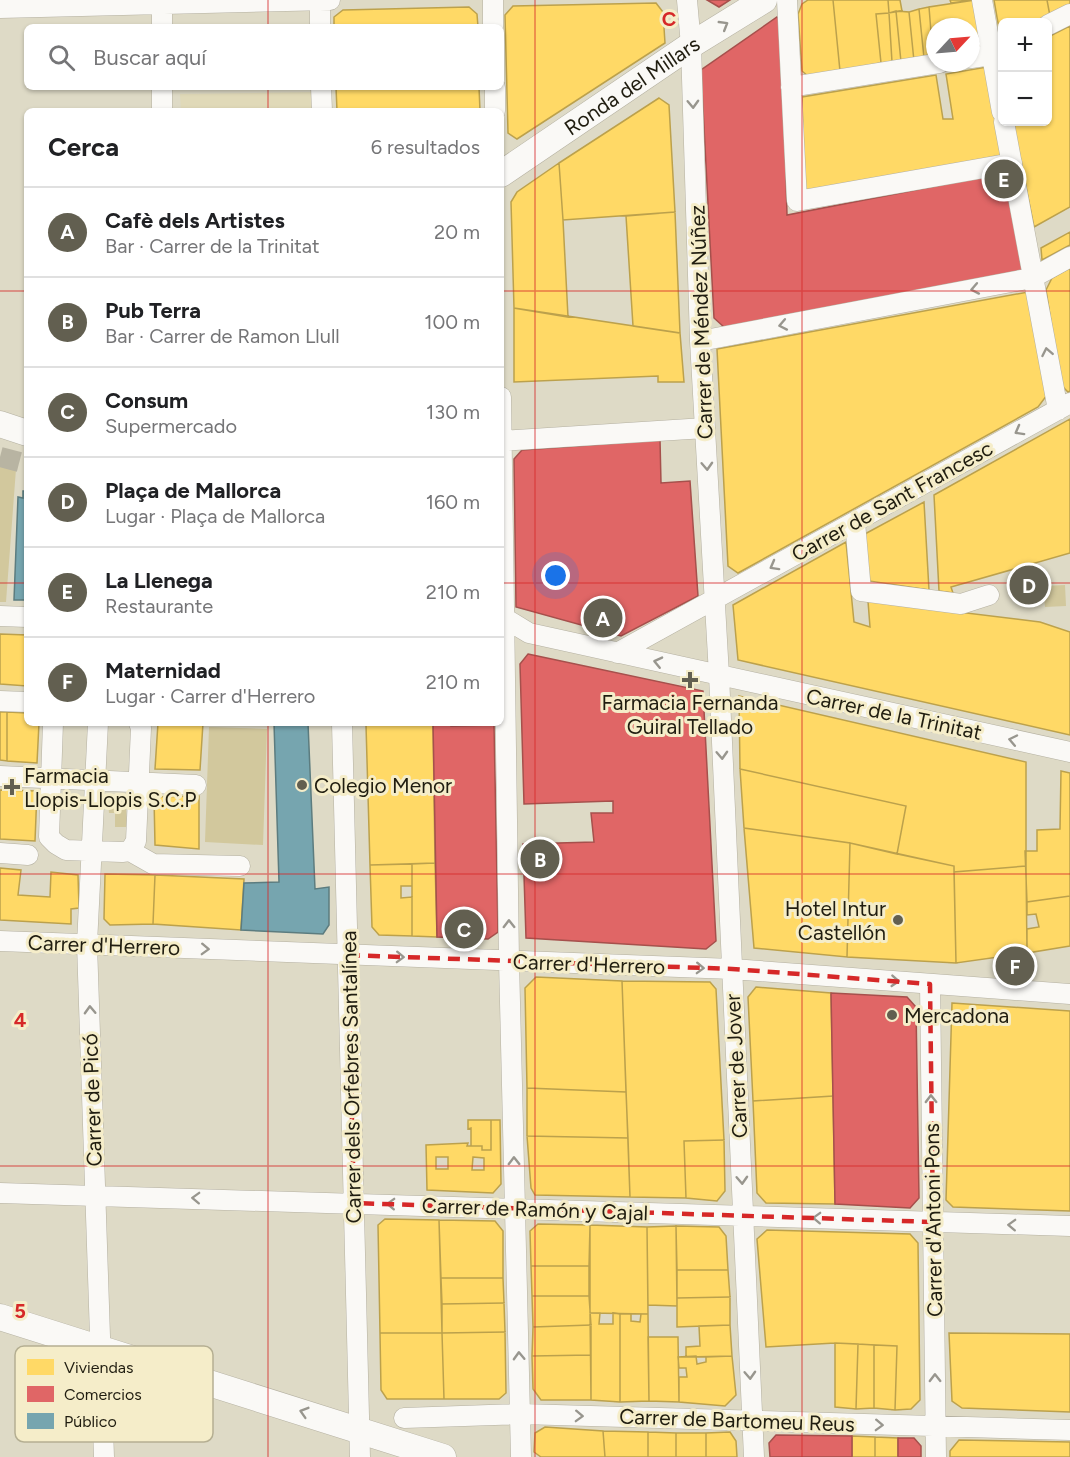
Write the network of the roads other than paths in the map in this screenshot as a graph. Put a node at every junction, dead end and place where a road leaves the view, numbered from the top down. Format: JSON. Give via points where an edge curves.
{"nodes":[{"id":1,"x":320,"y":0,"type":"edge"},
{"id":2,"x":330,"y":0,"type":"edge"},
{"id":3,"x":493,"y":0,"type":"edge"},
{"id":4,"x":687,"y":0,"type":"edge"},
{"id":5,"x":764,"y":0,"type":"edge"},
{"id":6,"x":787,"y":0,"type":"edge"},
{"id":7,"x":982,"y":0,"type":"edge"},
{"id":8,"x":162,"y":2,"type":"edge"},
{"id":9,"x":0,"y":8,"type":"edge"},
{"id":10,"x":1070,"y":14,"type":"edge"},
{"id":11,"x":1052,"y":23,"type":"edge"},
{"id":12,"x":162,"y":24,"type":"edge"},
{"id":13,"x":320,"y":24,"type":"edge"},
{"id":14,"x":493,"y":24,"type":"edge"},
{"id":15,"x":691,"y":45,"type":"junction"},
{"id":16,"x":997,"y":52,"type":"edge"},
{"id":17,"x":980,"y":56,"type":"edge"},
{"id":18,"x":926,"y":65,"type":"edge"},
{"id":19,"x":999,"y":72,"type":"edge"},
{"id":20,"x":791,"y":87,"type":"junction"},
{"id":21,"x":162,"y":90,"type":"edge"},
{"id":22,"x":321,"y":90,"type":"edge"},
{"id":23,"x":495,"y":90,"type":"edge"},
{"id":24,"x":162,"y":108,"type":"edge"},
{"id":25,"x":322,"y":108,"type":"edge"},
{"id":26,"x":495,"y":108,"type":"edge"},
{"id":27,"x":1005,"y":126,"type":"edge"},
{"id":28,"x":1012,"y":163,"type":"junction"},
{"id":29,"x":504,"y":172,"type":"edge"},
{"id":30,"x":1070,"y":257,"type":"edge"},
{"id":31,"x":1032,"y":278,"type":"junction"},
{"id":32,"x":700,"y":341,"type":"junction"},
{"id":33,"x":1064,"y":406,"type":"edge"},
{"id":34,"x":24,"y":419,"type":"edge"},
{"id":35,"x":0,"y":423,"type":"edge"},
{"id":36,"x":705,"y":428,"type":"junction"},
{"id":37,"x":24,"y":432,"type":"edge"},
{"id":38,"x":504,"y":441,"type":"edge"},
{"id":39,"x":855,"y":522,"type":"junction"},
{"id":40,"x":982,"y":597,"type":"dead end"},
{"id":41,"x":714,"y":599,"type":"junction"},
{"id":42,"x":0,"y":616,"type":"edge"},
{"id":43,"x":24,"y":617,"type":"edge"},
{"id":44,"x":504,"y":618,"type":"edge"},
{"id":45,"x":617,"y":653,"type":"junction"},
{"id":46,"x":719,"y":675,"type":"junction"},
{"id":47,"x":0,"y":701,"type":"edge"},
{"id":48,"x":24,"y":702,"type":"edge"},
{"id":49,"x":504,"y":715,"type":"edge"},
{"id":50,"x":53,"y":726,"type":"edge"},
{"id":51,"x":98,"y":726,"type":"edge"},
{"id":52,"x":140,"y":726,"type":"edge"},
{"id":53,"x":342,"y":726,"type":"edge"},
{"id":54,"x":1070,"y":752,"type":"edge"},
{"id":55,"x":0,"y":776,"type":"edge"},
{"id":56,"x":51,"y":778,"type":"junction"},
{"id":57,"x":95,"y":780,"type":"junction"},
{"id":58,"x":139,"y":782,"type":"junction"},
{"id":59,"x":196,"y":785,"type":"dead end"},
{"id":60,"x":130,"y":850,"type":"junction"},
{"id":61,"x":92,"y":851,"type":"junction"},
{"id":62,"x":0,"y":854,"type":"edge"},
{"id":63,"x":28,"y":855,"type":"dead end"},
{"id":64,"x":240,"y":866,"type":"dead end"},
{"id":65,"x":0,"y":941,"type":"edge"},
{"id":66,"x":87,"y":944,"type":"junction"},
{"id":67,"x":348,"y":955,"type":"junction"},
{"id":68,"x":509,"y":961,"type":"junction"},
{"id":69,"x":732,"y":969,"type":"junction"},
{"id":70,"x":930,"y":984,"type":"junction"},
{"id":71,"x":1070,"y":994,"type":"edge"},
{"id":72,"x":0,"y":1193,"type":"edge"},
{"id":73,"x":96,"y":1194,"type":"junction"},
{"id":74,"x":354,"y":1203,"type":"junction"},
{"id":75,"x":515,"y":1208,"type":"junction"},
{"id":76,"x":743,"y":1216,"type":"junction"},
{"id":77,"x":933,"y":1222,"type":"junction"},
{"id":78,"x":1070,"y":1227,"type":"edge"},
{"id":79,"x":0,"y":1317,"type":"edge"},
{"id":80,"x":94,"y":1346,"type":"edge"},
{"id":81,"x":101,"y":1346,"type":"edge"},
{"id":82,"x":213,"y":1383,"type":"edge"},
{"id":83,"x":521,"y":1414,"type":"junction"},
{"id":84,"x":404,"y":1418,"type":"dead end"},
{"id":85,"x":752,"y":1421,"type":"junction"},
{"id":86,"x":936,"y":1426,"type":"junction"},
{"id":87,"x":360,"y":1430,"type":"junction"},
{"id":88,"x":1070,"y":1430,"type":"edge"},
{"id":89,"x":104,"y":1442,"type":"edge"},
{"id":90,"x":104,"y":1457,"type":"edge"},
{"id":91,"x":360,"y":1457,"type":"edge"},
{"id":92,"x":443,"y":1457,"type":"edge"},
{"id":93,"x":521,"y":1457,"type":"edge"},
{"id":94,"x":754,"y":1457,"type":"edge"},
{"id":95,"x":936,"y":1457,"type":"edge"}],
"edges":[{"from":1,"to":2,"type":"street"},
{"from":1,"to":8,"type":"street"},
{"from":1,"to":13,"type":"street"},
{"from":3,"to":14,"type":"street"},
{"from":4,"to":15,"type":"street","name":"Carrer de Méndez Núñez"},
{"from":15,"to":5,"type":"main road","name":"Ronda del Millars","one_way":true},
{"from":6,"to":20,"type":"street"},
{"from":7,"to":16,"type":"street"},
{"from":8,"to":9,"type":"street"},
{"from":8,"to":12,"type":"street"},
{"from":10,"to":11,"type":"street"},
{"from":15,"to":29,"type":"main road","name":"Ronda del Millars"},
{"from":15,"to":32,"type":"street","name":"Carrer de Méndez Núñez","one_way":true},
{"from":16,"to":17,"type":"street"},
{"from":16,"to":19,"type":"street"},
{"from":18,"to":20,"type":"street"},
{"from":20,"to":28,"type":"street","via":[[797,201]]},
{"from":21,"to":24,"type":"street"},
{"from":22,"to":25,"type":"street"},
{"from":23,"to":26,"type":"street"},
{"from":27,"to":28,"type":"street"},
{"from":28,"to":31,"type":"street"},
{"from":30,"to":31,"type":"street"},
{"from":31,"to":32,"type":"street","one_way":true},
{"from":33,"to":31,"type":"street","one_way":true},
{"from":32,"to":36,"type":"street","name":"Carrer de Méndez Núñez"},
{"from":33,"to":39,"type":"street","name":"Carrer de Sant Francesc","one_way":true},
{"from":34,"to":35,"type":"main road"},
{"from":35,"to":37,"type":"main road"},
{"from":36,"to":38,"type":"street"},
{"from":36,"to":41,"type":"street","name":"Carrer de Méndez Núñez","one_way":true},
{"from":39,"to":40,"type":"street","via":[[861,591],[961,604]]},
{"from":39,"to":41,"type":"street","name":"Carrer de Sant Francesc","one_way":true},
{"from":41,"to":45,"type":"street"},
{"from":41,"to":46,"type":"street"},
{"from":42,"to":43,"type":"street"},
{"from":44,"to":45,"type":"street","name":"Carrer de la Trinitat","via":[[529,633]]},
{"from":46,"to":45,"type":"street","name":"Carrer de la Trinitat","one_way":true},
{"from":54,"to":46,"type":"street","name":"Carrer de la Trinitat","one_way":true},
{"from":46,"to":69,"type":"street","name":"Carrer de Jover","one_way":true},
{"from":47,"to":48,"type":"street"},
{"from":68,"to":49,"type":"street","one_way":true},
{"from":50,"to":56,"type":"street"},
{"from":51,"to":57,"type":"street","name":"Carrer de Picó"},
{"from":52,"to":58,"type":"street"},
{"from":53,"to":67,"type":"street","name":"Carrer dels Orfebres Santalínea"},
{"from":55,"to":56,"type":"street"},
{"from":56,"to":57,"type":"street"},
{"from":56,"to":61,"type":"street","via":[[48,837],[66,850]]},
{"from":57,"to":58,"type":"street"},
{"from":57,"to":61,"type":"street","name":"Carrer de Picó"},
{"from":58,"to":59,"type":"street"},
{"from":58,"to":60,"type":"street","via":[[136,841]]},
{"from":60,"to":61,"type":"street"},
{"from":60,"to":64,"type":"street","via":[[153,864]]},
{"from":61,"to":66,"type":"street","name":"Carrer de Picó"},
{"from":62,"to":63,"type":"street"},
{"from":65,"to":66,"type":"street","name":"Carrer d'Herrero"},
{"from":66,"to":67,"type":"street","name":"Carrer d'Herrero","one_way":true},
{"from":73,"to":66,"type":"street","name":"Carrer de Picó","one_way":true},
{"from":67,"to":68,"type":"street","name":"Carrer d'Herrero","one_way":true},
{"from":67,"to":74,"type":"street","name":"Carrer dels Orfebres Santalínea"},
{"from":68,"to":69,"type":"street","name":"Carrer d'Herrero","one_way":true},
{"from":75,"to":68,"type":"street","one_way":true},
{"from":69,"to":70,"type":"street","name":"Carrer d'Herrero","one_way":true},
{"from":69,"to":76,"type":"street","name":"Carrer de Jover","one_way":true},
{"from":70,"to":71,"type":"street","name":"Carrer d'Herrero"},
{"from":77,"to":70,"type":"street","name":"Carrer d'Antoni Pons","one_way":true},
{"from":72,"to":73,"type":"street","name":"Carrer de Ramón y Cajal"},
{"from":74,"to":73,"type":"street","name":"Carrer de Ramón y Cajal","one_way":true},
{"from":73,"to":81,"type":"street","name":"Carrer de Picó"},
{"from":75,"to":74,"type":"street","name":"Carrer de Ramón y Cajal","one_way":true},
{"from":74,"to":87,"type":"street","name":"Carrer dels Orfebres Santalínea"},
{"from":75,"to":76,"type":"street","name":"Carrer de Ramón y Cajal"},
{"from":83,"to":75,"type":"street","one_way":true},
{"from":77,"to":76,"type":"street","name":"Carrer de Ramón y Cajal","one_way":true},
{"from":76,"to":85,"type":"street","name":"Carrer de Jover","one_way":true},
{"from":78,"to":77,"type":"street","name":"Carrer de Ramón y Cajal","one_way":true},
{"from":86,"to":77,"type":"street","name":"Carrer d'Antoni Pons","one_way":true},
{"from":79,"to":80,"type":"main road"},
{"from":87,"to":82,"type":"main road","one_way":true},
{"from":83,"to":84,"type":"street","name":"Carrer de Bartomeu Reus"},
{"from":83,"to":85,"type":"street","name":"Carrer de Bartomeu Reus","one_way":true},
{"from":83,"to":93,"type":"street"},
{"from":85,"to":86,"type":"street","name":"Carrer de Bartomeu Reus","one_way":true},
{"from":85,"to":94,"type":"street","name":"Carrer de Jover"},
{"from":86,"to":88,"type":"street","name":"Carrer de Bartomeu Reus"},
{"from":86,"to":95,"type":"street","name":"Carrer d'Antoni Pons"},
{"from":87,"to":91,"type":"street","name":"Carrer dels Orfebres Santalínea"},
{"from":87,"to":92,"type":"main road"},
{"from":89,"to":90,"type":"street","name":"Carrer de Picó"}]}
